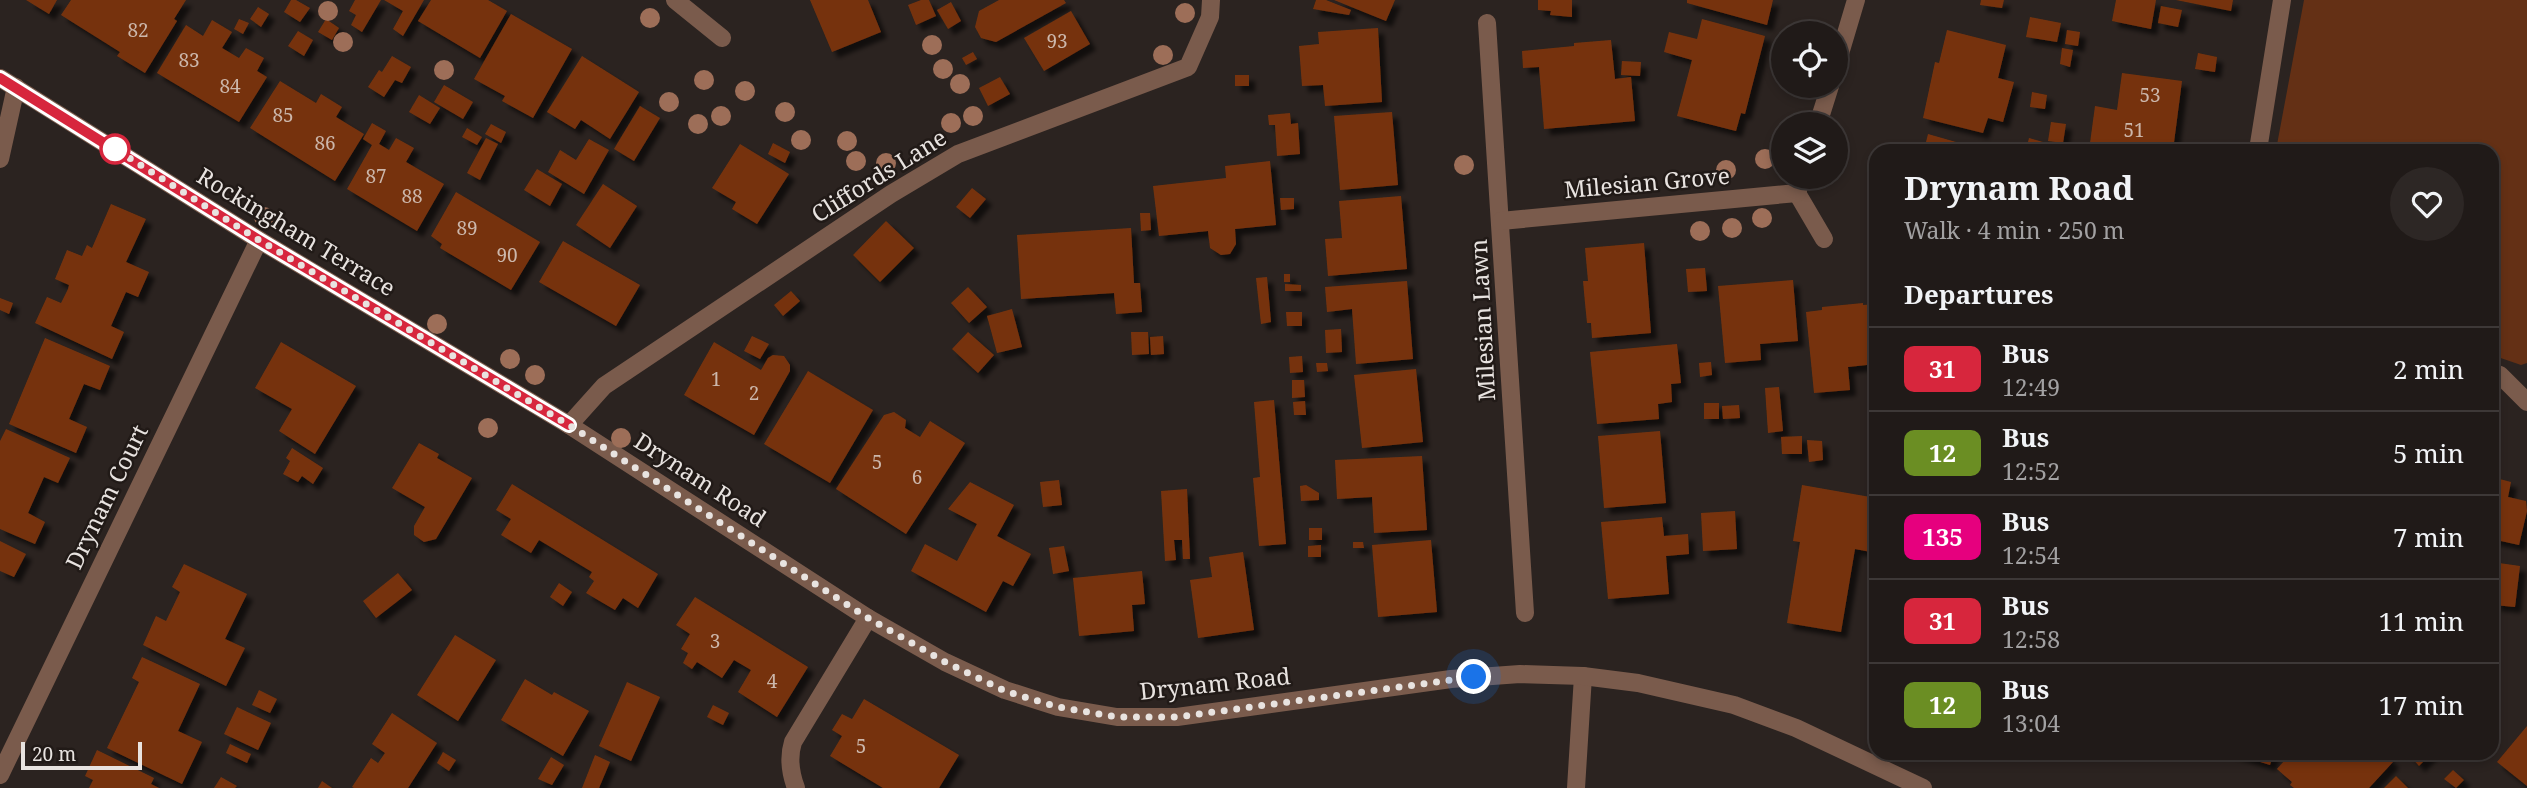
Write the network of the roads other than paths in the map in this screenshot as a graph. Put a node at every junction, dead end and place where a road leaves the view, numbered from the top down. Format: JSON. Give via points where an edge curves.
{"nodes":[{"id":1,"x":675,"y":0,"type":"edge"},
{"id":2,"x":1211,"y":0,"type":"edge"},
{"id":3,"x":1856,"y":0,"type":"edge"},
{"id":4,"x":2282,"y":0,"type":"edge"},
{"id":5,"x":1487,"y":23,"type":"dead end"},
{"id":6,"x":1848,"y":27,"type":"edge"},
{"id":7,"x":722,"y":38,"type":"dead end"},
{"id":8,"x":0,"y":78,"type":"edge"},
{"id":9,"x":16,"y":87,"type":"junction"},
{"id":10,"x":2260,"y":144,"type":"edge"},
{"id":11,"x":0,"y":159,"type":"edge"},
{"id":12,"x":1771,"y":188,"type":"edge"},
{"id":13,"x":1802,"y":189,"type":"edge"},
{"id":14,"x":1501,"y":221,"type":"junction"},
{"id":15,"x":259,"y":240,"type":"junction"},
{"id":16,"x":1824,"y":240,"type":"dead end"},
{"id":17,"x":2499,"y":375,"type":"edge"},
{"id":18,"x":2527,"y":402,"type":"edge"},
{"id":19,"x":569,"y":425,"type":"junction"},
{"id":20,"x":1525,"y":613,"type":"dead end"},
{"id":21,"x":868,"y":618,"type":"junction"},
{"id":22,"x":1583,"y":676,"type":"junction"},
{"id":23,"x":0,"y":775,"type":"edge"},
{"id":24,"x":796,"y":788,"type":"edge"},
{"id":25,"x":1576,"y":788,"type":"edge"},
{"id":26,"x":1923,"y":788,"type":"edge"}],
"edges":[{"from":1,"to":7,"type":"street"},
{"from":2,"to":19,"type":"street","name":"Cliffords Lane","via":[[1210,17],[1188,66],[958,154],[604,386]]},
{"from":3,"to":6,"type":"street"},
{"from":4,"to":10,"type":"street"},
{"from":5,"to":14,"type":"street","name":"Milesian Lawn"},
{"from":8,"to":9,"type":"street","name":"Rockingham Terrace"},
{"from":9,"to":11,"type":"street"},
{"from":9,"to":15,"type":"street","name":"Rockingham Terrace"},
{"from":12,"to":14,"type":"street","name":"Milesian Grove"},
{"from":13,"to":16,"type":"street","name":"Milesian Grove"},
{"from":14,"to":20,"type":"street","name":"Milesian Lawn"},
{"from":15,"to":19,"type":"street","name":"Rockingham Terrace"},
{"from":15,"to":23,"type":"street","name":"Drynam Court"},
{"from":17,"to":18,"type":"street"},
{"from":19,"to":21,"type":"street","name":"Drynam Road"},
{"from":21,"to":22,"type":"street","name":"Drynam Road","via":[[1005,691],[1058,707],[1117,717],[1177,717],[1451,679]]},
{"from":21,"to":24,"type":"street","via":[[793,742],[790,762]]},
{"from":22,"to":25,"type":"street"},
{"from":22,"to":26,"type":"street","name":"Drynam Road","via":[[1734,705],[1796,728]]}]}
